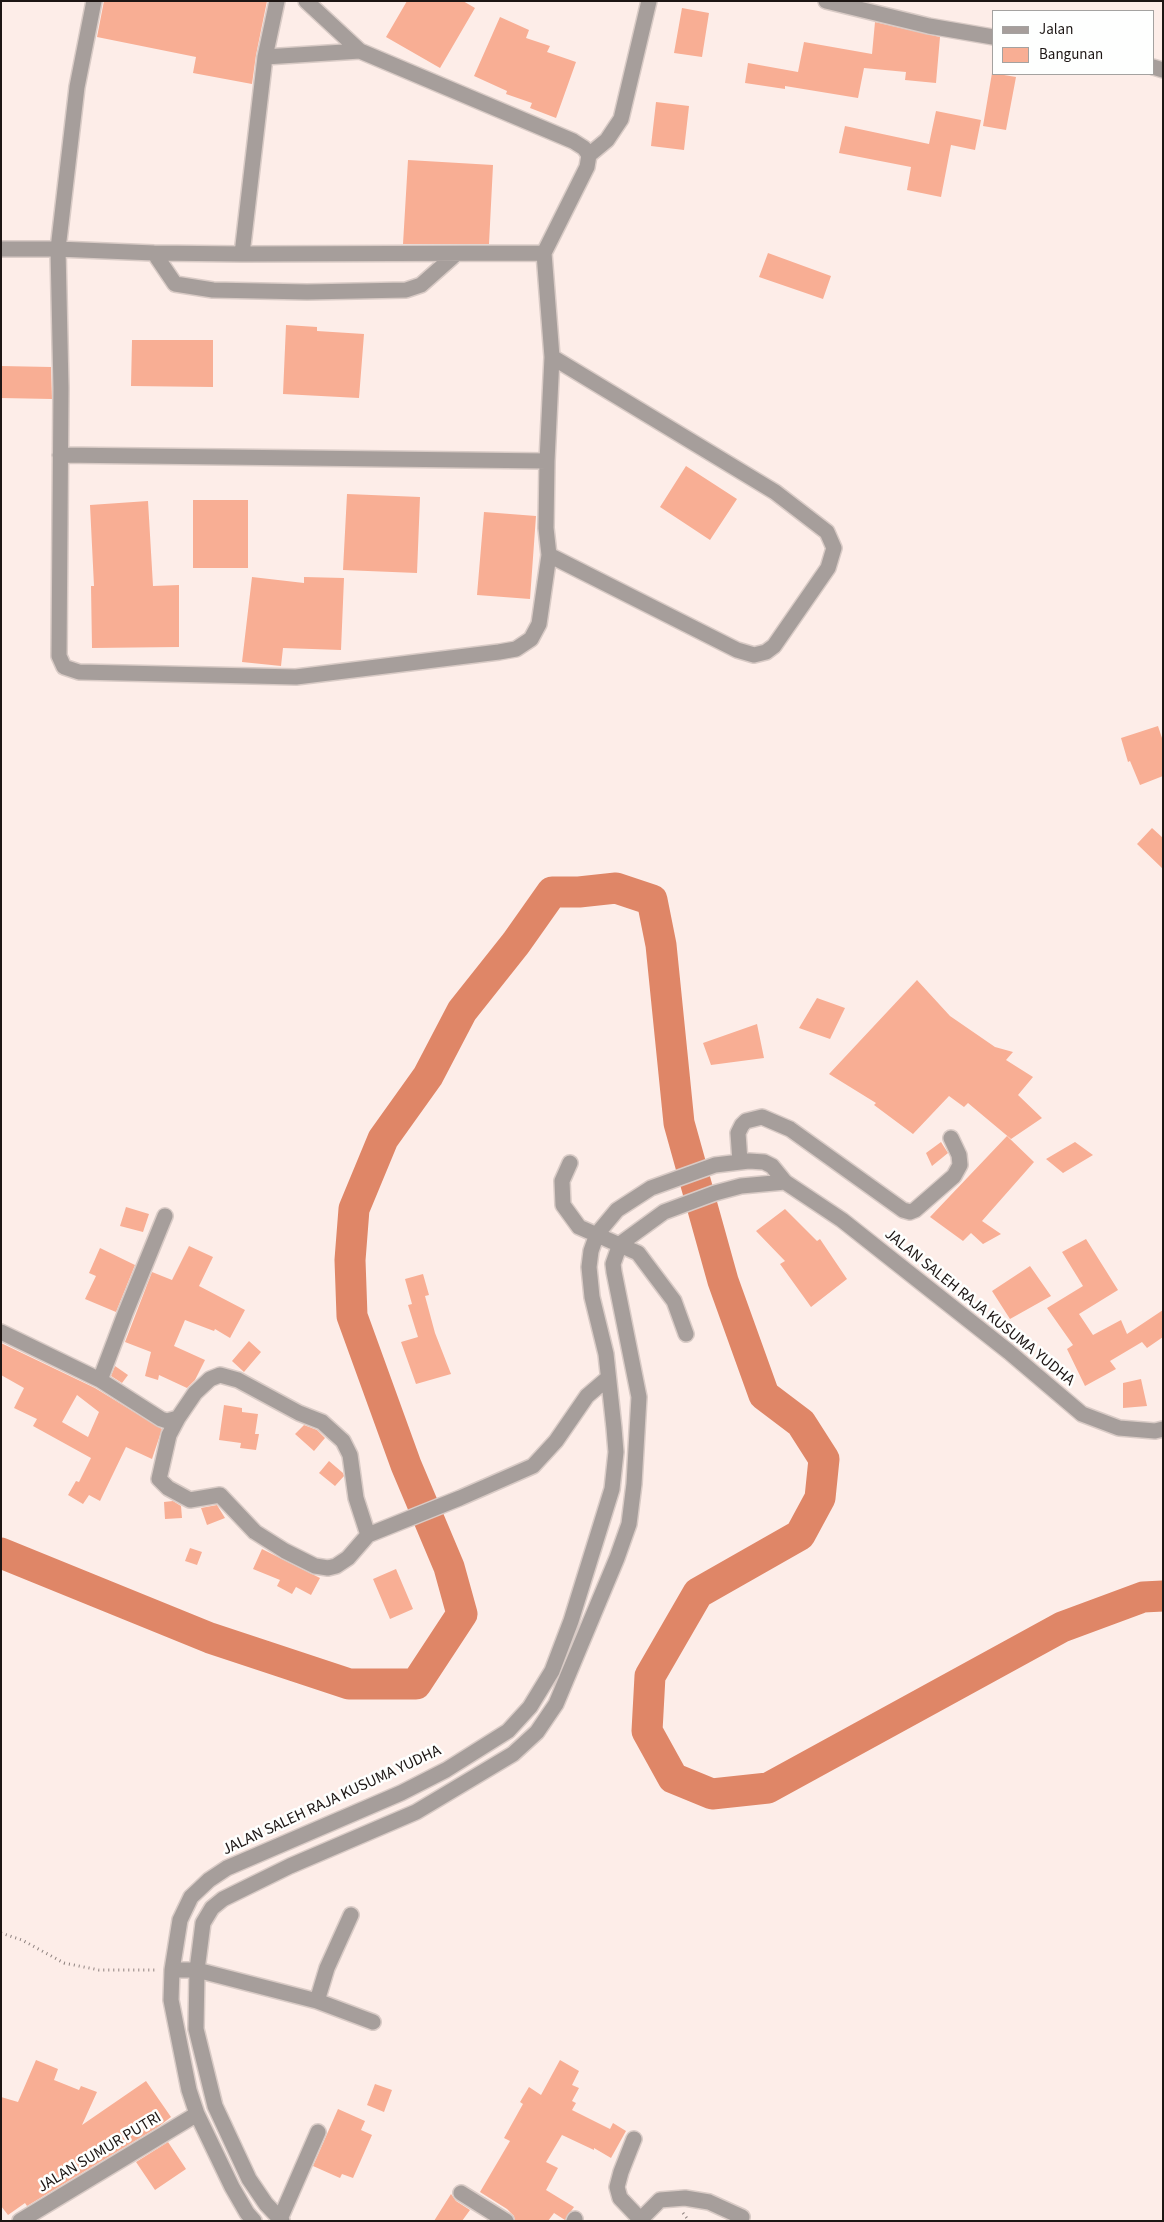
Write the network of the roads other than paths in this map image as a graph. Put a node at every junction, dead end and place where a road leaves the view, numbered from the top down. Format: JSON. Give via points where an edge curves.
{"nodes":[{"id":1,"x":94,"y":1,"type":"edge"},
{"id":2,"x":277,"y":1,"type":"edge"},
{"id":3,"x":306,"y":1,"type":"edge"},
{"id":4,"x":649,"y":1,"type":"edge"},
{"id":5,"x":826,"y":1,"type":"edge"},
{"id":6,"x":992,"y":37,"type":"edge"},
{"id":7,"x":360,"y":52,"type":"junction"},
{"id":8,"x":265,"y":57,"type":"junction"},
{"id":9,"x":589,"y":155,"type":"junction"},
{"id":10,"x":1,"y":249,"type":"edge"},
{"id":11,"x":58,"y":249,"type":"junction"},
{"id":12,"x":544,"y":253,"type":"junction"},
{"id":13,"x":154,"y":254,"type":"junction"},
{"id":14,"x":242,"y":254,"type":"junction"},
{"id":15,"x":456,"y":254,"type":"junction"},
{"id":16,"x":552,"y":357,"type":"junction"},
{"id":17,"x":60,"y":455,"type":"junction"},
{"id":18,"x":547,"y":461,"type":"junction"},
{"id":19,"x":548,"y":555,"type":"junction"},
{"id":20,"x":951,"y":1138,"type":"dead end"},
{"id":21,"x":740,"y":1162,"type":"junction"},
{"id":22,"x":570,"y":1164,"type":"dead end"},
{"id":23,"x":785,"y":1182,"type":"junction"},
{"id":24,"x":165,"y":1216,"type":"dead end"},
{"id":25,"x":597,"y":1234,"type":"junction"},
{"id":26,"x":620,"y":1244,"type":"junction"},
{"id":27,"x":1,"y":1332,"type":"edge"},
{"id":28,"x":686,"y":1334,"type":"dead end"},
{"id":29,"x":608,"y":1378,"type":"junction"},
{"id":30,"x":100,"y":1380,"type":"junction"},
{"id":31,"x":178,"y":1418,"type":"junction"},
{"id":32,"x":1163,"y":1429,"type":"edge"},
{"id":33,"x":368,"y":1535,"type":"junction"},
{"id":34,"x":351,"y":1915,"type":"dead end"},
{"id":35,"x":172,"y":1970,"type":"junction"},
{"id":36,"x":197,"y":1970,"type":"junction"},
{"id":37,"x":317,"y":2001,"type":"junction"},
{"id":38,"x":373,"y":2022,"type":"dead end"},
{"id":39,"x":198,"y":2114,"type":"junction"},
{"id":40,"x":318,"y":2132,"type":"dead end"},
{"id":41,"x":634,"y":2140,"type":"dead end"},
{"id":42,"x":257,"y":2191,"type":"junction"},
{"id":43,"x":461,"y":2193,"type":"dead end"},
{"id":44,"x":240,"y":2202,"type":"junction"},
{"id":45,"x":742,"y":2217,"type":"dead end"},
{"id":46,"x":281,"y":2220,"type":"edge"},
{"id":47,"x":640,"y":2220,"type":"edge"},
{"id":48,"x":20,"y":2221,"type":"edge"},
{"id":49,"x":254,"y":2221,"type":"edge"},
{"id":50,"x":506,"y":2221,"type":"edge"}],
"edges":[{"from":1,"to":11,"type":"street","via":[[77,87]]},
{"from":2,"to":8,"type":"street"},
{"from":3,"to":7,"type":"street"},
{"from":4,"to":9,"type":"street","via":[[621,119],[607,140]]},
{"from":5,"to":6,"type":"street","via":[[929,26]]},
{"from":7,"to":8,"type":"street"},
{"from":7,"to":9,"type":"street","via":[[574,141]]},
{"from":8,"to":14,"type":"street"},
{"from":9,"to":12,"type":"street","via":[[587,167]]},
{"from":10,"to":11,"type":"street"},
{"from":11,"to":13,"type":"street"},
{"from":11,"to":17,"type":"street"},
{"from":12,"to":15,"type":"street"},
{"from":12,"to":16,"type":"street"},
{"from":13,"to":14,"type":"street"},
{"from":13,"to":15,"type":"street","via":[[175,284],[213,290],[307,292],[406,290],[421,284]]},
{"from":14,"to":15,"type":"street"},
{"from":16,"to":18,"type":"street"},
{"from":16,"to":19,"type":"street","via":[[775,492],[827,532],[834,548],[828,568],[774,646],[754,655],[737,650]]},
{"from":17,"to":18,"type":"street"},
{"from":17,"to":19,"type":"street","via":[[59,656],[64,667],[79,672],[296,677],[516,649],[531,639],[540,624]]},
{"from":18,"to":19,"type":"street"},
{"from":20,"to":21,"type":"street","via":[[960,1165],[954,1176],[910,1212],[790,1129],[762,1117],[746,1121],[738,1133]]},
{"from":21,"to":23,"type":"street","name":"JALAN SALEH RAJA KUSUMA YUDHA","via":[[764,1162],[772,1166]]},
{"from":21,"to":25,"type":"street","name":"JALAN SALEH RAJA KUSUMA YUDHA","via":[[714,1165],[651,1188],[617,1210]]},
{"from":22,"to":25,"type":"street","via":[[562,1181],[562,1205],[579,1227]]},
{"from":23,"to":26,"type":"street","via":[[751,1184],[664,1212]]},
{"from":23,"to":32,"type":"street","name":"JALAN SALEH RAJA KUSUMA YUDHA","via":[[849,1225],[1082,1414],[1119,1428]]},
{"from":24,"to":30,"type":"street"},
{"from":25,"to":26,"type":"street"},
{"from":25,"to":29,"type":"street","name":"JALAN SALEH RAJA KUSUMA YUDHA","via":[[588,1267]]},
{"from":26,"to":28,"type":"street","via":[[638,1253],[674,1301]]},
{"from":26,"to":36,"type":"street","via":[[613,1264],[639,1397],[629,1524],[556,1704],[537,1732],[513,1754],[416,1812],[290,1866],[223,1899],[212,1908],[203,1923]]},
{"from":27,"to":30,"type":"street"},
{"from":29,"to":33,"type":"street","via":[[587,1396],[556,1441],[533,1466]]},
{"from":29,"to":35,"type":"street","name":"JALAN SALEH RAJA KUSUMA YUDHA","via":[[616,1452],[612,1489],[571,1621],[552,1671],[530,1707],[508,1731],[446,1770],[401,1793],[227,1868],[209,1880],[191,1897],[180,1920]]},
{"from":30,"to":31,"type":"street","via":[[161,1419]]},
{"from":31,"to":33,"type":"street","via":[[195,1393],[210,1379],[220,1375],[238,1380],[322,1422],[343,1441],[350,1455],[356,1498]]},
{"from":31,"to":33,"type":"street","via":[[169,1435],[159,1479],[168,1488],[190,1500],[220,1495],[255,1532],[285,1552],[315,1566],[336,1566],[348,1558]]},
{"from":34,"to":37,"type":"street","via":[[327,1968]]},
{"from":35,"to":36,"type":"street"},
{"from":35,"to":39,"type":"street","name":"JALAN SALEH RAJA KUSUMA YUDHA","via":[[171,2000],[189,2090]]},
{"from":36,"to":37,"type":"street"},
{"from":36,"to":42,"type":"street","via":[[196,2028],[215,2106]]},
{"from":37,"to":38,"type":"street"},
{"from":39,"to":44,"type":"street","name":"JALAN SALEH RAJA KUSUMA YUDHA"},
{"from":39,"to":48,"type":"street","name":"JALAN SUMUR PUTRI"},
{"from":40,"to":46,"type":"street"},
{"from":41,"to":47,"type":"street","via":[[617,2187],[620,2198]]},
{"from":42,"to":44,"type":"street"},
{"from":42,"to":46,"type":"street"},
{"from":43,"to":50,"type":"street"},
{"from":44,"to":49,"type":"street","name":"JALAN SALEH RAJA KUSUMA YUDHA"},
{"from":45,"to":47,"type":"street","via":[[708,2202],[685,2198],[660,2200]]}]}
